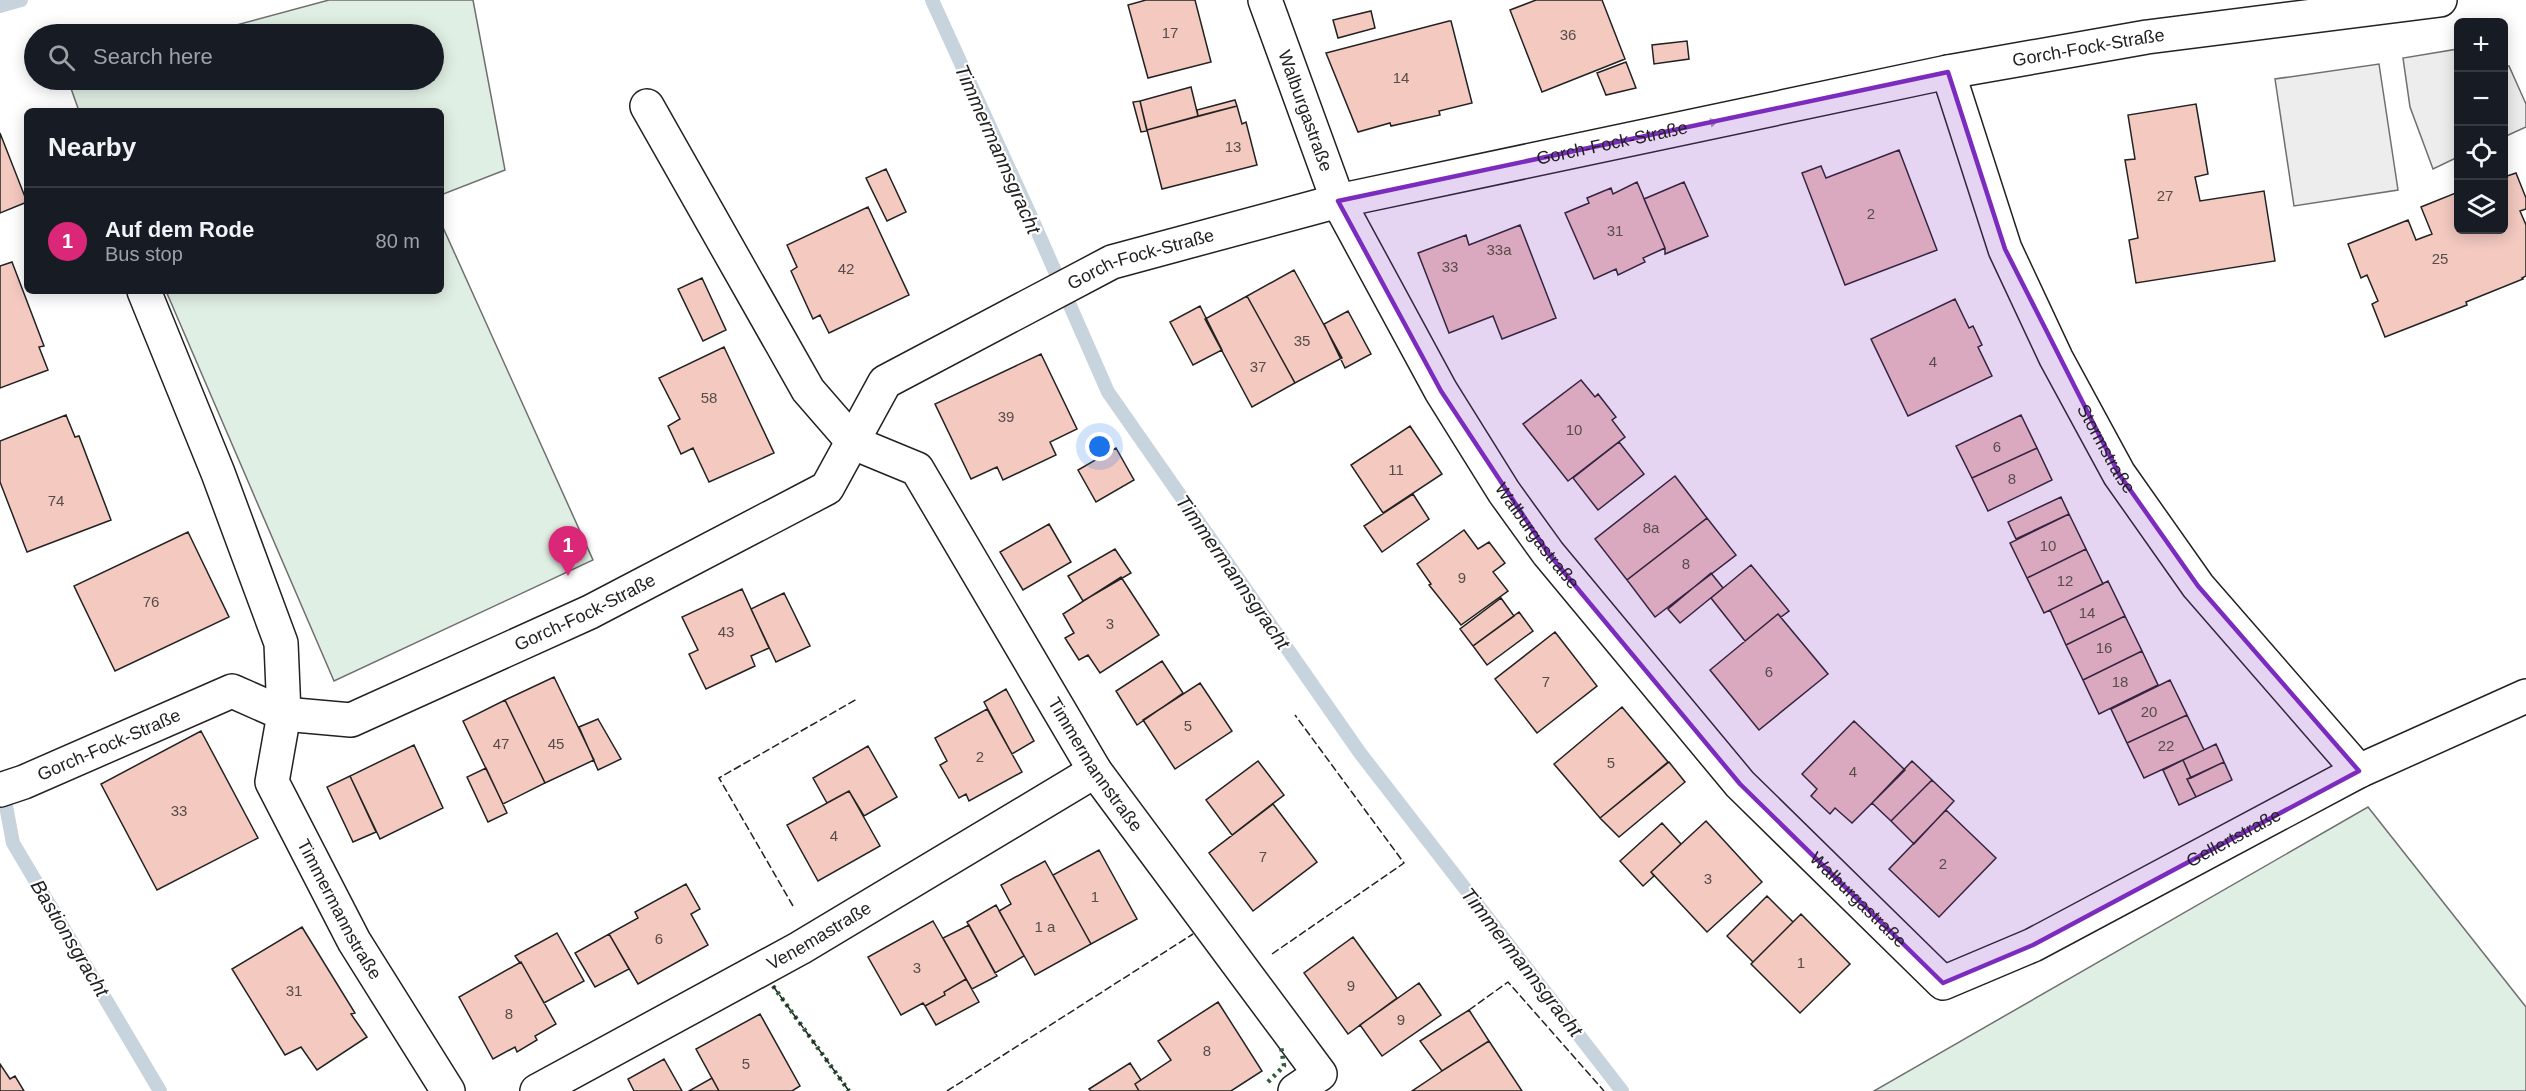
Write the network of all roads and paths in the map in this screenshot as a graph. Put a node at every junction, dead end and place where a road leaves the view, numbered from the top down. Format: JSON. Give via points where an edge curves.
{"nodes":[{"id":1,"x":1265,"y":0,"type":"edge"},
{"id":2,"x":2440,"y":0,"type":"edge"},
{"id":3,"x":1948,"y":72,"type":"junction"},
{"id":4,"x":647,"y":106,"type":"dead end"},
{"id":5,"x":1338,"y":201,"type":"junction"},
{"id":6,"x":145,"y":294,"type":"edge"},
{"id":7,"x":854,"y":442,"type":"junction"},
{"id":8,"x":2526,"y":696,"type":"edge"},
{"id":9,"x":284,"y":714,"type":"junction"},
{"id":10,"x":1095,"y":771,"type":"junction"},
{"id":11,"x":2359,"y":771,"type":"junction"},
{"id":12,"x":12,"y":786,"type":"edge"},
{"id":13,"x":1943,"y":983,"type":"joint"},
{"id":14,"x":448,"y":1091,"type":"edge"},
{"id":15,"x":537,"y":1091,"type":"edge"},
{"id":16,"x":1295,"y":1091,"type":"edge"}],
"edges":[{"from":1,"to":5,"type":"street","name":"Walburgastraße"},
{"from":2,"to":3,"type":"street","name":"Gorch-Fock-Straße","via":[[2147,37]]},
{"from":5,"to":3,"type":"street","name":"Gorch-Fock-Straße","one_way":true},
{"from":3,"to":11,"type":"street","name":"Stormstraße","via":[[2005,249],[2056,358],[2119,474],[2198,586]]},
{"from":4,"to":7,"type":"street","via":[[808,390]]},
{"from":5,"to":7,"type":"street","name":"Gorch-Fock-Straße","via":[[1112,262],[885,382]]},
{"from":5,"to":13,"type":"street","name":"Walburgastraße","via":[[1441,391],[1504,492],[1548,553],[1740,784]]},
{"from":6,"to":9,"type":"street","via":[[218,472],[281,643]]},
{"from":7,"to":9,"type":"street","name":"Gorch-Fock-Straße","via":[[827,488],[590,612],[351,720]]},
{"from":7,"to":10,"type":"street","name":"Timmermannstraße","via":[[916,469]]},
{"from":8,"to":11,"type":"street","name":"Gellertstraße"},
{"from":9,"to":12,"type":"street","name":"Gorch-Fock-Straße","via":[[232,691]]},
{"from":9,"to":14,"type":"street","name":"Timmermannstraße","via":[[272,782],[354,941]]},
{"from":10,"to":15,"type":"street","name":"Venemastraße","via":[[800,948]]},
{"from":10,"to":16,"type":"street","name":"Timmermannstraße","via":[[1320,1074]]},
{"from":11,"to":13,"type":"street","name":"Gellertstraße","via":[[2033,945]]}]}
